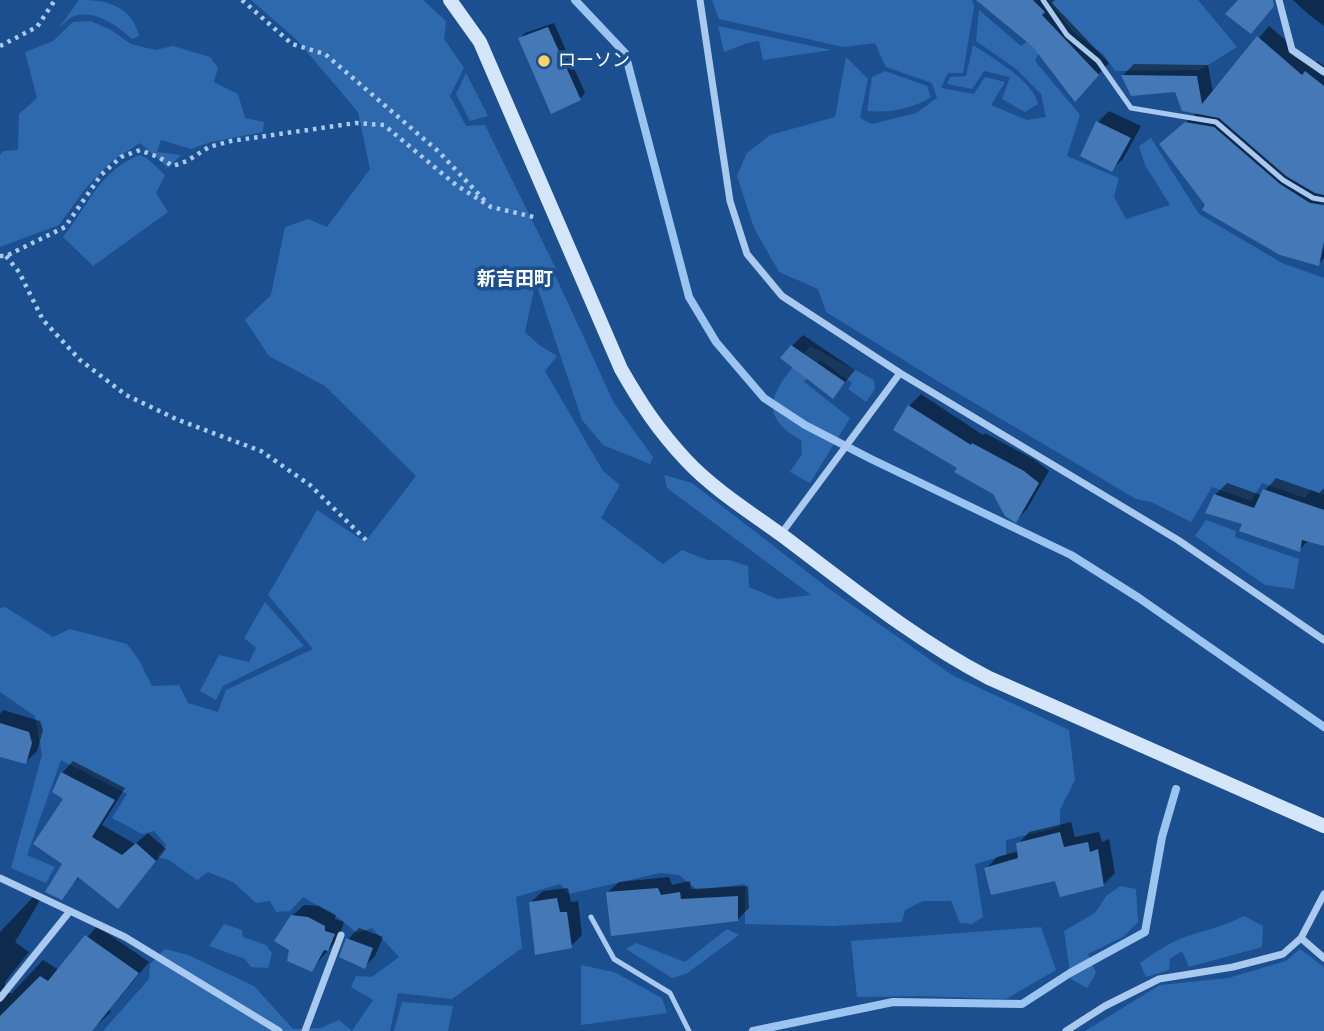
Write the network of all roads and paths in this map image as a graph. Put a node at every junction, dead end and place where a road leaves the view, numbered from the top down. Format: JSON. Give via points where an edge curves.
{"nodes":[{"id":1,"x":55,"y":0,"type":"edge"},
{"id":2,"x":242,"y":0,"type":"edge"},
{"id":3,"x":450,"y":0,"type":"edge"},
{"id":4,"x":700,"y":0,"type":"edge"},
{"id":5,"x":1042,"y":0,"type":"edge"},
{"id":6,"x":1279,"y":0,"type":"edge"},
{"id":7,"x":0,"y":46,"type":"edge"},
{"id":8,"x":1324,"y":72,"type":"edge"},
{"id":9,"x":1324,"y":200,"type":"edge"},
{"id":10,"x":491,"y":207,"type":"junction"},
{"id":11,"x":555,"y":221,"type":"junction"},
{"id":12,"x":3,"y":256,"type":"edge"},
{"id":13,"x":900,"y":373,"type":"junction"},
{"id":14,"x":781,"y":534,"type":"junction"},
{"id":15,"x":367,"y":541,"type":"dead end"},
{"id":16,"x":1324,"y":640,"type":"edge"},
{"id":17,"x":1324,"y":826,"type":"edge"},
{"id":18,"x":0,"y":878,"type":"edge"},
{"id":19,"x":1324,"y":894,"type":"edge"},
{"id":20,"x":70,"y":911,"type":"junction"},
{"id":21,"x":591,"y":917,"type":"dead end"},
{"id":22,"x":341,"y":935,"type":"dead end"},
{"id":23,"x":1301,"y":938,"type":"junction"},
{"id":24,"x":1324,"y":958,"type":"edge"},
{"id":25,"x":0,"y":998,"type":"edge"},
{"id":26,"x":279,"y":1031,"type":"edge"},
{"id":27,"x":305,"y":1031,"type":"edge"},
{"id":28,"x":688,"y":1031,"type":"edge"},
{"id":29,"x":1066,"y":1031,"type":"edge"}],
"edges":[{"from":1,"to":7,"type":"path","via":[[37,27]]},
{"from":2,"to":10,"type":"path","via":[[292,44],[325,54],[439,152]]},
{"from":3,"to":11,"type":"street","via":[[480,42]]},
{"from":4,"to":13,"type":"street","via":[[730,201],[747,254],[782,296]]},
{"from":5,"to":9,"type":"lane","via":[[1067,35],[1098,61],[1131,108],[1216,122],[1283,180]]},
{"from":6,"to":8,"type":"street","via":[[1292,50]]},
{"from":10,"to":11,"type":"path"},
{"from":10,"to":12,"type":"path","via":[[456,185],[384,125],[356,123],[232,141],[173,166],[140,150],[121,156],[101,175],[65,227]]},
{"from":11,"to":14,"type":"street","via":[[621,369],[650,419],[688,462]]},
{"from":12,"to":15,"type":"path","via":[[19,272],[43,320],[80,360],[126,395],[261,451],[310,485]]},
{"from":13,"to":14,"type":"street"},
{"from":13,"to":16,"type":"street","via":[[1178,540]]},
{"from":14,"to":17,"type":"street","via":[[949,657]]},
{"from":18,"to":20,"type":"street"},
{"from":19,"to":23,"type":"street"},
{"from":20,"to":25,"type":"street"},
{"from":20,"to":26,"type":"street","via":[[125,937]]},
{"from":21,"to":28,"type":"lane","via":[[614,959],[670,993]]},
{"from":22,"to":27,"type":"street"},
{"from":23,"to":24,"type":"street"},
{"from":23,"to":29,"type":"street","via":[[1283,954],[1159,979]]}]}
